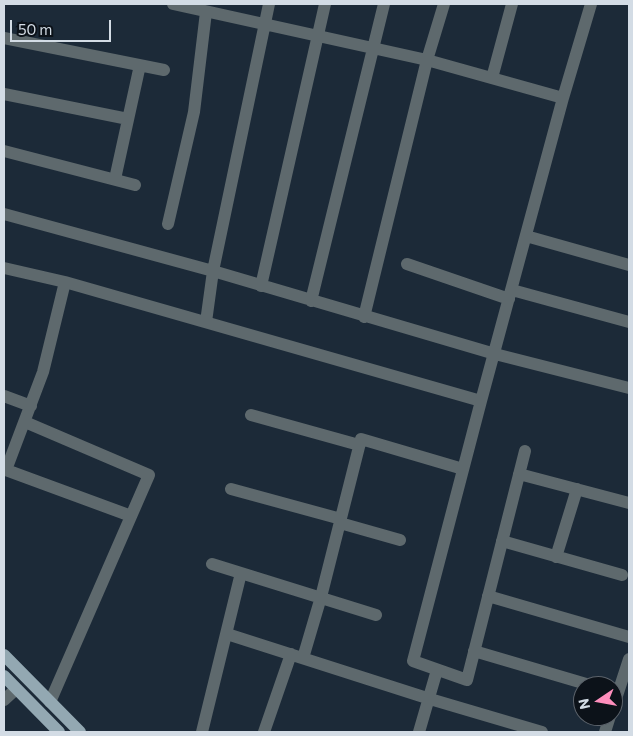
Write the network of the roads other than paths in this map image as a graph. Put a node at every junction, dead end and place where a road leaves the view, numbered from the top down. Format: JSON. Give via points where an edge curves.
{"nodes":[{"id":1,"x":173,"y":4,"type":"edge"},
{"id":2,"x":269,"y":4,"type":"edge"},
{"id":3,"x":325,"y":4,"type":"edge"},
{"id":4,"x":384,"y":4,"type":"edge"},
{"id":5,"x":444,"y":4,"type":"edge"},
{"id":6,"x":512,"y":4,"type":"edge"},
{"id":7,"x":591,"y":4,"type":"edge"},
{"id":8,"x":210,"y":9,"type":"edge"},
{"id":9,"x":266,"y":24,"type":"junction"},
{"id":10,"x":318,"y":36,"type":"junction"},
{"id":11,"x":4,"y":38,"type":"edge"},
{"id":12,"x":373,"y":48,"type":"junction"},
{"id":13,"x":427,"y":60,"type":"junction"},
{"id":14,"x":140,"y":65,"type":"junction"},
{"id":15,"x":164,"y":70,"type":"dead end"},
{"id":16,"x":492,"y":78,"type":"junction"},
{"id":17,"x":4,"y":94,"type":"edge"},
{"id":18,"x":563,"y":98,"type":"junction"},
{"id":19,"x":128,"y":119,"type":"junction"},
{"id":20,"x":4,"y":150,"type":"edge"},
{"id":21,"x":115,"y":180,"type":"junction"},
{"id":22,"x":135,"y":185,"type":"dead end"},
{"id":23,"x":4,"y":214,"type":"edge"},
{"id":24,"x":168,"y":224,"type":"dead end"},
{"id":25,"x":526,"y":236,"type":"junction"},
{"id":26,"x":407,"y":264,"type":"dead end"},
{"id":27,"x":629,"y":265,"type":"edge"},
{"id":28,"x":4,"y":268,"type":"edge"},
{"id":29,"x":213,"y":271,"type":"junction"},
{"id":30,"x":65,"y":282,"type":"junction"},
{"id":31,"x":261,"y":286,"type":"junction"},
{"id":32,"x":510,"y":294,"type":"junction"},
{"id":33,"x":311,"y":301,"type":"junction"},
{"id":34,"x":364,"y":317,"type":"junction"},
{"id":35,"x":206,"y":322,"type":"junction"},
{"id":36,"x":629,"y":322,"type":"edge"},
{"id":37,"x":494,"y":354,"type":"junction"},
{"id":38,"x":629,"y":388,"type":"edge"},
{"id":39,"x":4,"y":396,"type":"edge"},
{"id":40,"x":481,"y":401,"type":"junction"},
{"id":41,"x":31,"y":406,"type":"junction"},
{"id":42,"x":251,"y":415,"type":"dead end"},
{"id":43,"x":26,"y":422,"type":"junction"},
{"id":44,"x":359,"y":445,"type":"junction"},
{"id":45,"x":526,"y":451,"type":"dead end"},
{"id":46,"x":463,"y":469,"type":"junction"},
{"id":47,"x":519,"y":474,"type":"junction"},
{"id":48,"x":231,"y":489,"type":"dead end"},
{"id":49,"x":577,"y":489,"type":"junction"},
{"id":50,"x":629,"y":503,"type":"edge"},
{"id":51,"x":131,"y":516,"type":"junction"},
{"id":52,"x":340,"y":521,"type":"junction"},
{"id":53,"x":400,"y":540,"type":"dead end"},
{"id":54,"x":502,"y":542,"type":"junction"},
{"id":55,"x":556,"y":557,"type":"junction"},
{"id":56,"x":212,"y":564,"type":"dead end"},
{"id":57,"x":242,"y":573,"type":"junction"},
{"id":58,"x":622,"y":575,"type":"dead end"},
{"id":59,"x":488,"y":596,"type":"junction"},
{"id":60,"x":321,"y":597,"type":"junction"},
{"id":61,"x":376,"y":615,"type":"dead end"},
{"id":62,"x":227,"y":634,"type":"junction"},
{"id":63,"x":629,"y":637,"type":"edge"},
{"id":64,"x":474,"y":651,"type":"junction"},
{"id":65,"x":291,"y":654,"type":"junction"},
{"id":66,"x":4,"y":655,"type":"edge"},
{"id":67,"x":303,"y":658,"type":"junction"},
{"id":68,"x":629,"y":659,"type":"edge"},
{"id":69,"x":437,"y":670,"type":"junction"},
{"id":70,"x":4,"y":676,"type":"edge"},
{"id":71,"x":573,"y":680,"type":"edge"},
{"id":72,"x":623,"y":682,"type":"edge"},
{"id":73,"x":16,"y":689,"type":"junction"},
{"id":74,"x":430,"y":699,"type":"junction"},
{"id":75,"x":4,"y":700,"type":"edge"},
{"id":76,"x":50,"y":702,"type":"junction"},
{"id":77,"x":59,"y":732,"type":"edge"},
{"id":78,"x":80,"y":732,"type":"edge"},
{"id":79,"x":202,"y":732,"type":"edge"},
{"id":80,"x":264,"y":732,"type":"edge"},
{"id":81,"x":419,"y":732,"type":"edge"},
{"id":82,"x":542,"y":732,"type":"edge"}],
"edges":[{"from":1,"to":8,"type":"street"},
{"from":2,"to":9,"type":"street"},
{"from":3,"to":10,"type":"street"},
{"from":4,"to":12,"type":"street"},
{"from":5,"to":13,"type":"street"},
{"from":6,"to":16,"type":"street"},
{"from":7,"to":18,"type":"street"},
{"from":8,"to":9,"type":"street"},
{"from":8,"to":24,"type":"street","via":[[194,112]]},
{"from":9,"to":10,"type":"street"},
{"from":9,"to":29,"type":"street"},
{"from":10,"to":12,"type":"street"},
{"from":10,"to":31,"type":"street"},
{"from":11,"to":14,"type":"street"},
{"from":12,"to":13,"type":"street"},
{"from":12,"to":33,"type":"street"},
{"from":13,"to":16,"type":"street"},
{"from":13,"to":34,"type":"street"},
{"from":14,"to":15,"type":"street"},
{"from":14,"to":19,"type":"street"},
{"from":16,"to":18,"type":"street"},
{"from":17,"to":19,"type":"street"},
{"from":18,"to":25,"type":"street"},
{"from":19,"to":21,"type":"street"},
{"from":20,"to":21,"type":"street"},
{"from":21,"to":22,"type":"street"},
{"from":23,"to":29,"type":"street"},
{"from":25,"to":27,"type":"street"},
{"from":25,"to":32,"type":"street"},
{"from":26,"to":32,"type":"street"},
{"from":28,"to":30,"type":"street"},
{"from":29,"to":31,"type":"street"},
{"from":29,"to":35,"type":"street"},
{"from":30,"to":35,"type":"street"},
{"from":30,"to":41,"type":"street","via":[[43,372]]},
{"from":31,"to":33,"type":"street"},
{"from":32,"to":36,"type":"street"},
{"from":32,"to":37,"type":"street"},
{"from":33,"to":34,"type":"street"},
{"from":34,"to":37,"type":"street"},
{"from":35,"to":40,"type":"street"},
{"from":37,"to":38,"type":"street"},
{"from":37,"to":40,"type":"street"},
{"from":39,"to":41,"type":"street"},
{"from":40,"to":46,"type":"street"},
{"from":41,"to":43,"type":"street"},
{"from":42,"to":44,"type":"street"},
{"from":43,"to":51,"type":"street","via":[[149,475]]},
{"from":43,"to":51,"type":"street","via":[[6,470]]},
{"from":44,"to":46,"type":"street","via":[[361,440]]},
{"from":44,"to":52,"type":"street"},
{"from":45,"to":47,"type":"street"},
{"from":46,"to":69,"type":"street","via":[[413,661]]},
{"from":47,"to":49,"type":"street"},
{"from":47,"to":54,"type":"street"},
{"from":48,"to":52,"type":"street"},
{"from":49,"to":50,"type":"street"},
{"from":49,"to":55,"type":"street"},
{"from":51,"to":76,"type":"street"},
{"from":52,"to":53,"type":"street"},
{"from":52,"to":60,"type":"street"},
{"from":54,"to":55,"type":"street"},
{"from":54,"to":59,"type":"street"},
{"from":55,"to":58,"type":"street"},
{"from":56,"to":57,"type":"street"},
{"from":57,"to":60,"type":"street"},
{"from":57,"to":62,"type":"street"},
{"from":59,"to":63,"type":"street"},
{"from":59,"to":64,"type":"street"},
{"from":60,"to":61,"type":"street"},
{"from":60,"to":67,"type":"street"},
{"from":62,"to":65,"type":"street"},
{"from":62,"to":79,"type":"street"},
{"from":64,"to":69,"type":"street","via":[[467,680]]},
{"from":64,"to":71,"type":"street"},
{"from":65,"to":67,"type":"street"},
{"from":65,"to":80,"type":"street"},
{"from":66,"to":76,"type":"main road"},
{"from":67,"to":74,"type":"street"},
{"from":68,"to":72,"type":"street"},
{"from":69,"to":74,"type":"street"},
{"from":70,"to":73,"type":"main road"},
{"from":73,"to":75,"type":"street"},
{"from":73,"to":77,"type":"main road"},
{"from":74,"to":81,"type":"street"},
{"from":74,"to":82,"type":"street"},
{"from":76,"to":78,"type":"main road"}]}
